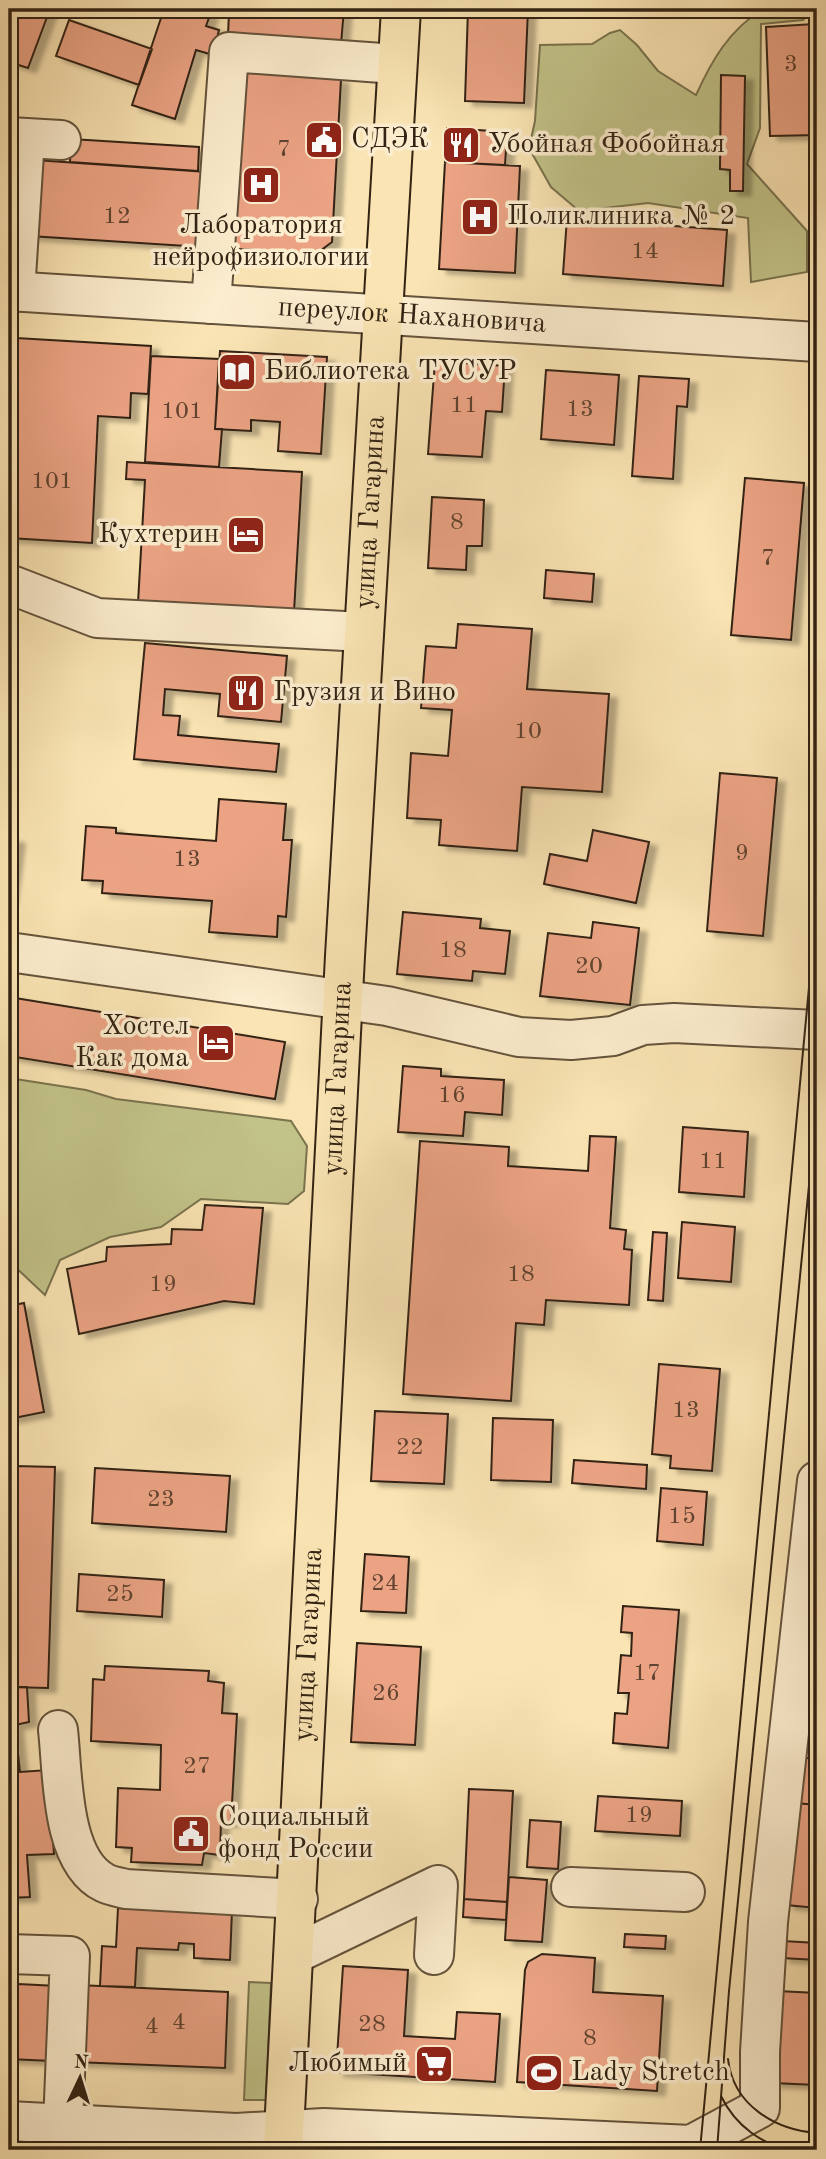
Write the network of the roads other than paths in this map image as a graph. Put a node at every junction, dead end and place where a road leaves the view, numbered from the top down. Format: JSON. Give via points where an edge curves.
{"nodes":[{"id":1,"x":401,"y":9,"type":"edge"},
{"id":2,"x":396,"y":64,"type":"junction"},
{"id":3,"x":32,"y":138,"type":"edge"},
{"id":4,"x":12,"y":291,"type":"edge"},
{"id":5,"x":211,"y":304,"type":"junction"},
{"id":6,"x":381,"y":316,"type":"junction"},
{"id":7,"x":817,"y":342,"type":"edge"},
{"id":8,"x":9,"y":584,"type":"edge"},
{"id":9,"x":364,"y":632,"type":"junction"},
{"id":10,"x":9,"y":951,"type":"edge"},
{"id":11,"x":344,"y":1000,"type":"junction"},
{"id":12,"x":817,"y":1030,"type":"edge"},
{"id":13,"x":817,"y":1481,"type":"edge"},
{"id":14,"x":58,"y":1730,"type":"dead end"},
{"id":15,"x":571,"y":1887,"type":"dead end"},
{"id":16,"x":685,"y":1892,"type":"dead end"},
{"id":17,"x":298,"y":1899,"type":"junction"},
{"id":18,"x":9,"y":1954,"type":"edge"},
{"id":19,"x":295,"y":1954,"type":"junction"},
{"id":20,"x":435,"y":1955,"type":"dead end"},
{"id":21,"x":9,"y":2121,"type":"edge"},
{"id":22,"x":63,"y":2124,"type":"junction"},
{"id":23,"x":283,"y":2141,"type":"edge"},
{"id":24,"x":691,"y":2148,"type":"edge"}],
"edges":[{"from":1,"to":2,"type":"main road","name":"улица Гагарина"},
{"from":2,"to":5,"type":"street","via":[[229,52]]},
{"from":2,"to":6,"type":"main road","name":"улица Гагарина"},
{"from":3,"to":4,"type":"street"},
{"from":4,"to":5,"type":"street","name":"переулок Нахановича"},
{"from":5,"to":6,"type":"street","name":"переулок Нахановича"},
{"from":6,"to":7,"type":"street","name":"переулок Нахановича"},
{"from":6,"to":9,"type":"main road","name":"улица Гагарина"},
{"from":8,"to":9,"type":"street","via":[[97,618]]},
{"from":9,"to":11,"type":"main road","name":"улица Гагарина"},
{"from":10,"to":11,"type":"street"},
{"from":11,"to":12,"type":"street","via":[[427,1013],[483,1030],[532,1038],[612,1036],[643,1025],[674,1023]]},
{"from":11,"to":17,"type":"main road","name":"улица Гагарина"},
{"from":13,"to":24,"type":"street","via":[[768,1922],[760,2108]]},
{"from":14,"to":17,"type":"street","via":[[70,1833],[77,1855],[104,1883],[126,1889]]},
{"from":15,"to":16,"type":"street"},
{"from":17,"to":19,"type":"main road","name":"улица Гагарина"},
{"from":18,"to":22,"type":"street","via":[[70,1956]]},
{"from":19,"to":20,"type":"street","via":[[438,1885]]},
{"from":19,"to":23,"type":"main road","name":"улица Гагарина"},
{"from":21,"to":22,"type":"street"},
{"from":22,"to":23,"type":"street","via":[[236,2133]]},
{"from":23,"to":24,"type":"street","via":[[324,2128]]}]}
